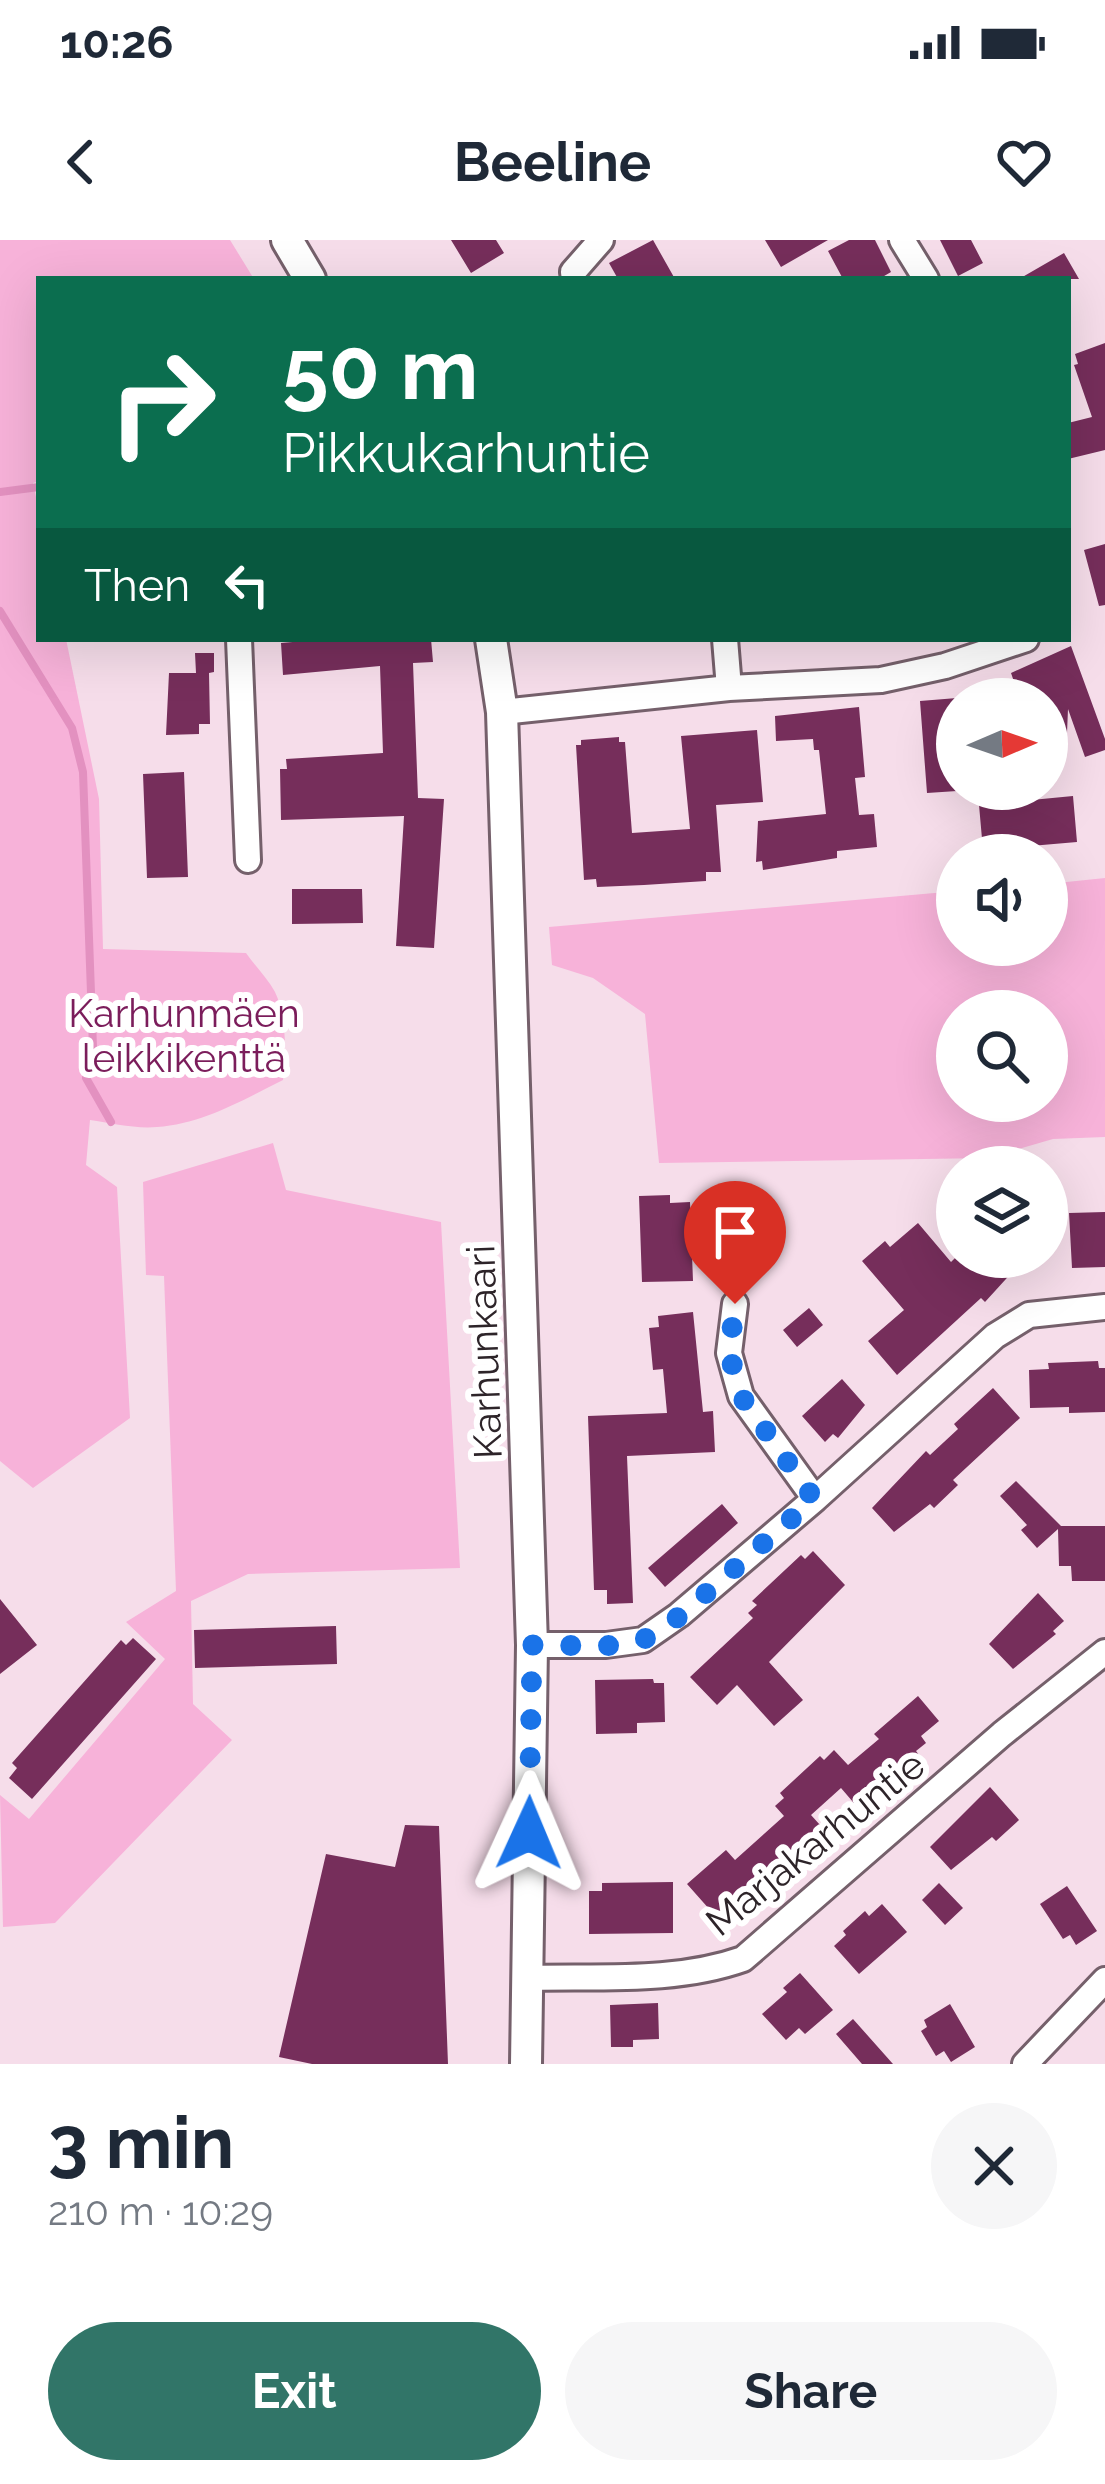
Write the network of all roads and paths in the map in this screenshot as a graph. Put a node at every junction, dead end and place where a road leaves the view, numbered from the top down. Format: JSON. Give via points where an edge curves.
{"nodes":[{"id":1,"x":287,"y":240,"type":"edge"},
{"id":2,"x":601,"y":240,"type":"edge"},
{"id":3,"x":902,"y":240,"type":"edge"},
{"id":4,"x":308,"y":276,"type":"edge"},
{"id":5,"x":574,"y":276,"type":"edge"},
{"id":6,"x":924,"y":276,"type":"edge"},
{"id":7,"x":239,"y":642,"type":"edge"},
{"id":8,"x":491,"y":642,"type":"edge"},
{"id":9,"x":725,"y":642,"type":"edge"},
{"id":10,"x":1017,"y":642,"type":"edge"},
{"id":11,"x":729,"y":688,"type":"junction"},
{"id":12,"x":502,"y":712,"type":"junction"},
{"id":13,"x":248,"y":860,"type":"dead end"},
{"id":14,"x":735,"y":1304,"type":"dead end"},
{"id":15,"x":1105,"y":1307,"type":"edge"},
{"id":16,"x":814,"y":1499,"type":"junction"},
{"id":17,"x":532,"y":1645,"type":"junction"},
{"id":18,"x":1105,"y":1652,"type":"edge"},
{"id":19,"x":527,"y":1978,"type":"junction"},
{"id":20,"x":1105,"y":1980,"type":"edge"},
{"id":21,"x":526,"y":2064,"type":"edge"},
{"id":22,"x":1025,"y":2064,"type":"edge"}],
"edges":[{"from":1,"to":4,"type":"street"},
{"from":2,"to":5,"type":"street"},
{"from":3,"to":6,"type":"street"},
{"from":7,"to":13,"type":"street"},
{"from":8,"to":12,"type":"street","name":"Karhunkaari"},
{"from":9,"to":11,"type":"street"},
{"from":10,"to":11,"type":"street","via":[[880,680]]},
{"from":11,"to":12,"type":"street"},
{"from":12,"to":17,"type":"street","name":"Karhunkaari"},
{"from":14,"to":16,"type":"street","via":[[729,1353],[741,1396]]},
{"from":15,"to":16,"type":"street","via":[[1029,1316],[995,1336]]},
{"from":16,"to":17,"type":"street","via":[[643,1640]]},
{"from":17,"to":19,"type":"street","name":"Karhunkaari"},
{"from":18,"to":19,"type":"street","name":"Marjakarhuntie","via":[[743,1959],[678,1975]]},
{"from":19,"to":21,"type":"street","name":"Karhunkaari"},
{"from":20,"to":22,"type":"street"}]}
